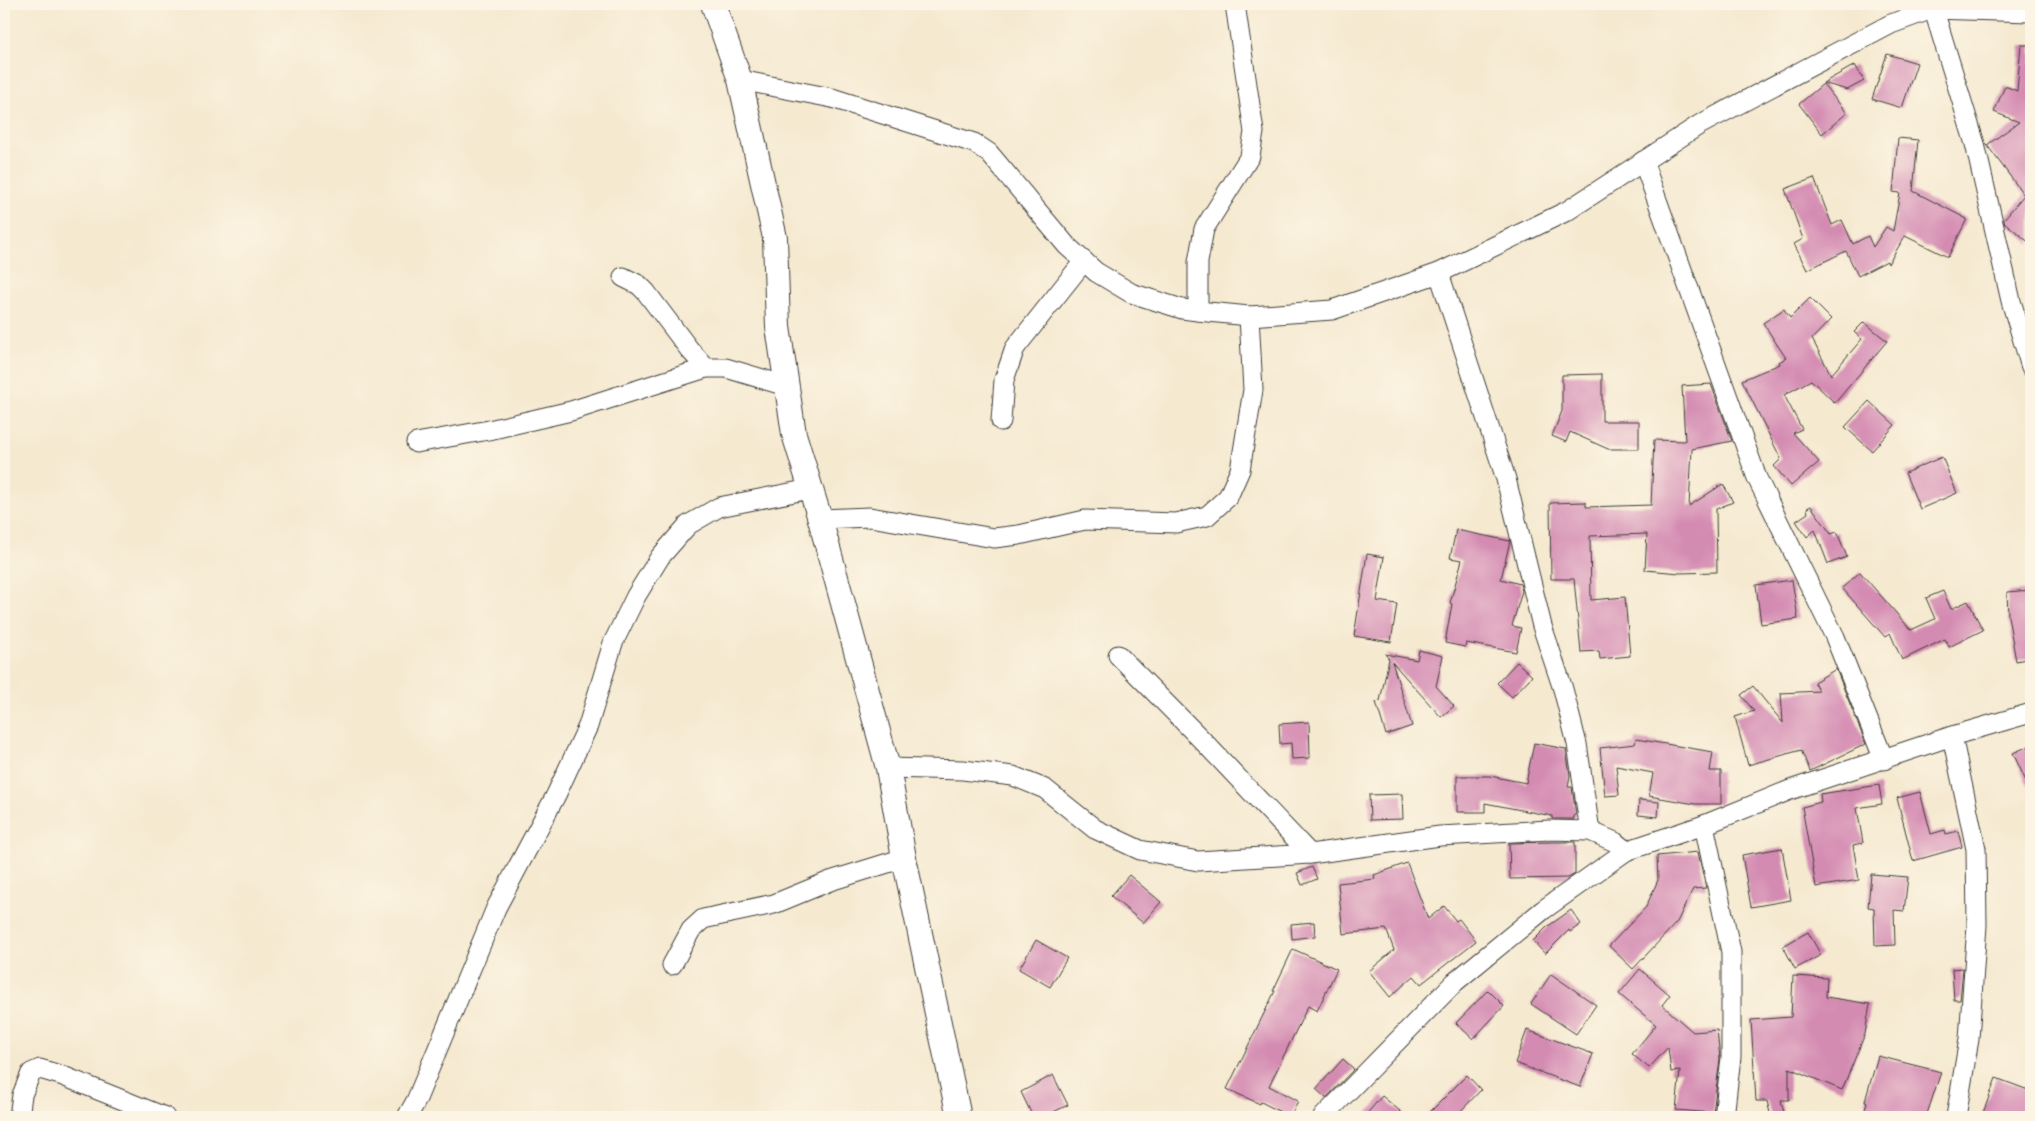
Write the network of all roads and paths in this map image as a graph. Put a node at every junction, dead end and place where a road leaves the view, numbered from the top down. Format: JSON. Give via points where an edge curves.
{"nodes":[{"id":1,"x":713,"y":4,"type":"edge"},
{"id":2,"x":1235,"y":4,"type":"edge"},
{"id":3,"x":1932,"y":6,"type":"edge"},
{"id":4,"x":2031,"y":12,"type":"edge"},
{"id":5,"x":740,"y":80,"type":"junction"},
{"id":6,"x":1643,"y":161,"type":"junction"},
{"id":7,"x":1084,"y":261,"type":"junction"},
{"id":8,"x":1439,"y":273,"type":"junction"},
{"id":9,"x":623,"y":277,"type":"dead end"},
{"id":10,"x":1198,"y":311,"type":"junction"},
{"id":11,"x":1249,"y":316,"type":"junction"},
{"id":12,"x":2031,"y":367,"type":"edge"},
{"id":13,"x":706,"y":368,"type":"junction"},
{"id":14,"x":786,"y":386,"type":"junction"},
{"id":15,"x":1001,"y":421,"type":"dead end"},
{"id":16,"x":416,"y":443,"type":"dead end"},
{"id":17,"x":810,"y":489,"type":"junction"},
{"id":18,"x":820,"y":519,"type":"junction"},
{"id":19,"x":1118,"y":655,"type":"dead end"},
{"id":20,"x":2031,"y":713,"type":"edge"},
{"id":21,"x":1952,"y":736,"type":"junction"},
{"id":22,"x":1884,"y":760,"type":"junction"},
{"id":23,"x":888,"y":768,"type":"junction"},
{"id":24,"x":1704,"y":825,"type":"junction"},
{"id":25,"x":1590,"y":831,"type":"junction"},
{"id":26,"x":1626,"y":851,"type":"junction"},
{"id":27,"x":1310,"y":854,"type":"junction"},
{"id":28,"x":904,"y":858,"type":"junction"},
{"id":29,"x":672,"y":965,"type":"dead end"},
{"id":30,"x":19,"y":1117,"type":"edge"},
{"id":31,"x":165,"y":1117,"type":"edge"},
{"id":32,"x":408,"y":1117,"type":"edge"},
{"id":33,"x":959,"y":1117,"type":"edge"},
{"id":34,"x":1323,"y":1117,"type":"edge"},
{"id":35,"x":1724,"y":1117,"type":"edge"},
{"id":36,"x":1956,"y":1117,"type":"edge"}],
"edges":[{"from":1,"to":5,"type":"street"},
{"from":2,"to":10,"type":"street","via":[[1254,132],[1250,156],[1204,229],[1198,262]]},
{"from":3,"to":4,"type":"street"},
{"from":3,"to":6,"type":"street","via":[[1891,24],[1699,125]]},
{"from":3,"to":12,"type":"street","via":[[1975,144],[2011,301]]},
{"from":5,"to":7,"type":"street","via":[[832,98],[974,143],[989,153],[1067,246]]},
{"from":5,"to":14,"type":"street","via":[[775,238],[778,326]]},
{"from":6,"to":8,"type":"street","via":[[1567,211]]},
{"from":6,"to":22,"type":"street","via":[[1757,478],[1835,637]]},
{"from":7,"to":10,"type":"street","via":[[1131,293]]},
{"from":7,"to":15,"type":"street","via":[[1015,348],[1004,380]]},
{"from":8,"to":11,"type":"street","via":[[1332,310]]},
{"from":8,"to":25,"type":"street","via":[[1506,479],[1542,626],[1564,689],[1577,744]]},
{"from":9,"to":13,"type":"street","via":[[646,292]]},
{"from":10,"to":11,"type":"street"},
{"from":11,"to":18,"type":"street","via":[[1253,390],[1240,470],[1228,497],[1207,516],[1176,524],[1085,520],[1019,536],[994,538],[870,517]]},
{"from":13,"to":14,"type":"street","via":[[726,368]]},
{"from":13,"to":16,"type":"street","via":[[571,411]]},
{"from":14,"to":17,"type":"street","via":[[794,434]]},
{"from":17,"to":18,"type":"street"},
{"from":17,"to":32,"type":"street","via":[[719,507],[688,525],[660,557],[613,643],[588,726],[556,795],[496,908]]},
{"from":18,"to":23,"type":"street"},
{"from":19,"to":27,"type":"street"},
{"from":20,"to":21,"type":"street"},
{"from":21,"to":22,"type":"street"},
{"from":21,"to":36,"type":"street","via":[[1976,849],[1977,925],[1969,1039]]},
{"from":22,"to":24,"type":"street","via":[[1790,790]]},
{"from":23,"to":27,"type":"street","via":[[963,770],[1013,776],[1045,789],[1095,829],[1140,850],[1198,861]]},
{"from":23,"to":28,"type":"street"},
{"from":24,"to":26,"type":"street"},
{"from":24,"to":35,"type":"street","via":[[1731,952],[1731,1057]]},
{"from":25,"to":26,"type":"street","via":[[1615,842]]},
{"from":25,"to":27,"type":"street","via":[[1440,836]]},
{"from":26,"to":34,"type":"street","via":[[1543,910],[1455,982]]},
{"from":28,"to":29,"type":"street","via":[[830,881],[774,904],[703,919],[691,930]]},
{"from":28,"to":33,"type":"street"},
{"from":30,"to":31,"type":"street","via":[[22,1095],[31,1073],[40,1069]]}]}
